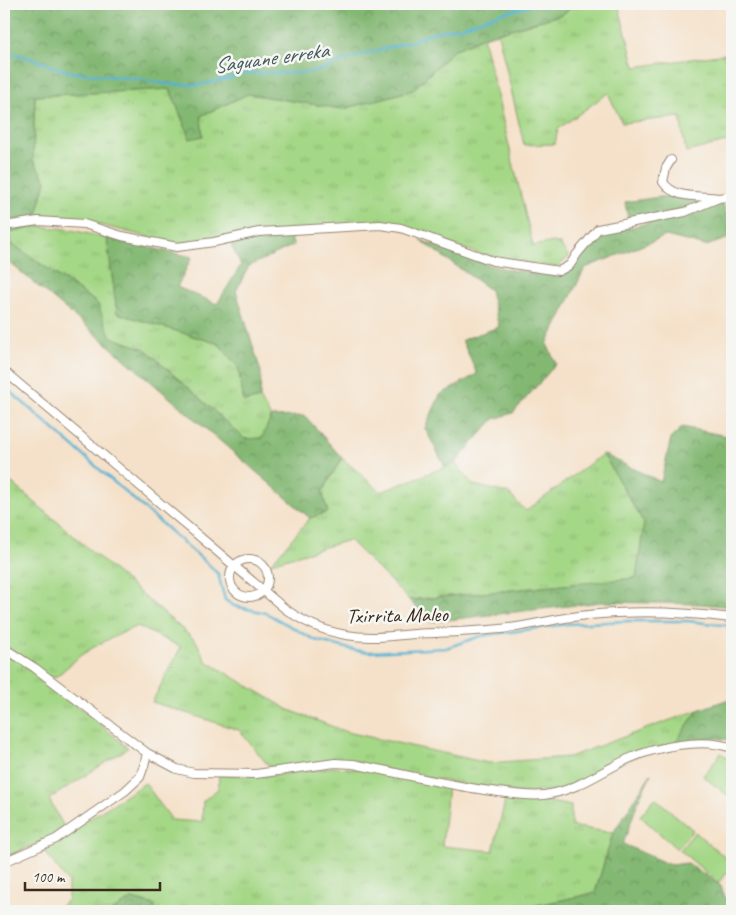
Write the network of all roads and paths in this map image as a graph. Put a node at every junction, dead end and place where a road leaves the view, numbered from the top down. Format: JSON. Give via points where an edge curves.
{"nodes":[{"id":1,"x":671,"y":160,"type":"dead end"},
{"id":2,"x":732,"y":196,"type":"edge"},
{"id":3,"x":719,"y":198,"type":"junction"},
{"id":4,"x":4,"y":226,"type":"edge"},
{"id":5,"x":4,"y":371,"type":"edge"},
{"id":6,"x":234,"y":565,"type":"junction"},
{"id":7,"x":264,"y":590,"type":"junction"},
{"id":8,"x":732,"y":618,"type":"edge"},
{"id":9,"x":4,"y":648,"type":"edge"},
{"id":10,"x":732,"y":748,"type":"edge"},
{"id":11,"x":147,"y":753,"type":"junction"},
{"id":12,"x":4,"y":862,"type":"edge"}],
"edges":[{"from":1,"to":3,"type":"street","via":[[663,182],[668,190],[688,196]]},
{"from":2,"to":3,"type":"street"},
{"from":3,"to":4,"type":"street","via":[[685,212],[598,229],[570,265],[559,271],[493,261],[401,228],[380,225],[259,232],[177,247],[122,236],[84,224],[38,221]]},
{"from":5,"to":6,"type":"street","name":"Txirrita Maleo"},
{"from":6,"to":7,"type":"street","name":"Txirrita Maleo"},
{"from":6,"to":7,"type":"street","via":[[244,559],[259,562],[268,575]]},
{"from":6,"to":7,"type":"street","via":[[230,581],[236,592],[244,597],[253,597]]},
{"from":7,"to":8,"type":"street","name":"Txirrita Maleo","via":[[304,621],[326,630],[360,637],[515,627],[630,611],[682,612]]},
{"from":9,"to":11,"type":"street","via":[[36,668]]},
{"from":10,"to":11,"type":"street","via":[[708,744],[663,748],[627,760],[562,792],[532,796],[470,788],[353,764],[336,763],[256,774],[194,773],[177,769]]},
{"from":11,"to":12,"type":"street","via":[[140,777],[125,791],[56,839]]}]}
